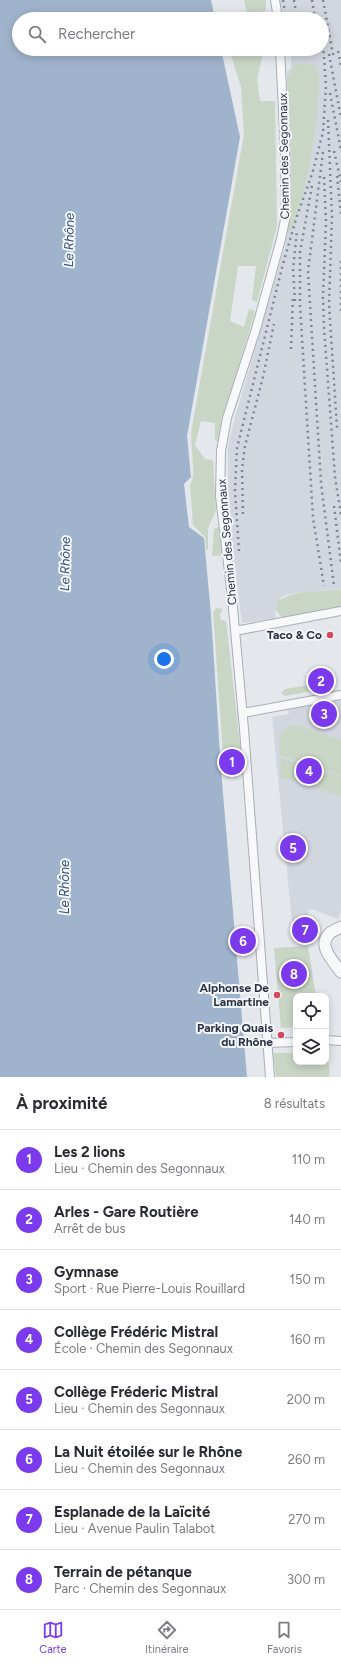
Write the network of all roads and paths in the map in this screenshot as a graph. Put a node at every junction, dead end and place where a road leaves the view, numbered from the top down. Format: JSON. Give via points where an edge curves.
{"nodes":[{"id":1,"x":275,"y":0,"type":"edge"},
{"id":2,"x":277,"y":12,"type":"edge"},
{"id":3,"x":280,"y":56,"type":"edge"},
{"id":4,"x":341,"y":611,"type":"edge"},
{"id":5,"x":235,"y":631,"type":"junction"},
{"id":6,"x":341,"y":695,"type":"edge"},
{"id":7,"x":242,"y":713,"type":"junction"},
{"id":8,"x":341,"y":927,"type":"edge"},
{"id":9,"x":341,"y":972,"type":"edge"},
{"id":10,"x":341,"y":1035,"type":"edge"},
{"id":11,"x":329,"y":1040,"type":"edge"},
{"id":12,"x":329,"y":1040,"type":"edge"},
{"id":13,"x":341,"y":1041,"type":"edge"},
{"id":14,"x":293,"y":1042,"type":"edge"},
{"id":15,"x":267,"y":1043,"type":"junction"},
{"id":16,"x":270,"y":1077,"type":"edge"}],
"edges":[{"from":1,"to":2,"type":"street"},
{"from":3,"to":5,"type":"street","name":"Chemin des Segonnaux","via":[[286,214],[256,329],[227,418],[221,451],[220,496]]},
{"from":4,"to":5,"type":"street"},
{"from":5,"to":7,"type":"street","name":"Chemin des Segonnaux"},
{"from":6,"to":7,"type":"street"},
{"from":7,"to":15,"type":"street","name":"Chemin des Segonnaux"},
{"from":8,"to":9,"type":"street","via":[[330,932],[325,942],[326,952]]},
{"from":10,"to":11,"type":"street"},
{"from":12,"to":13,"type":"street"},
{"from":14,"to":15,"type":"street"},
{"from":15,"to":16,"type":"street","name":"Chemin des Segonnaux"}]}
